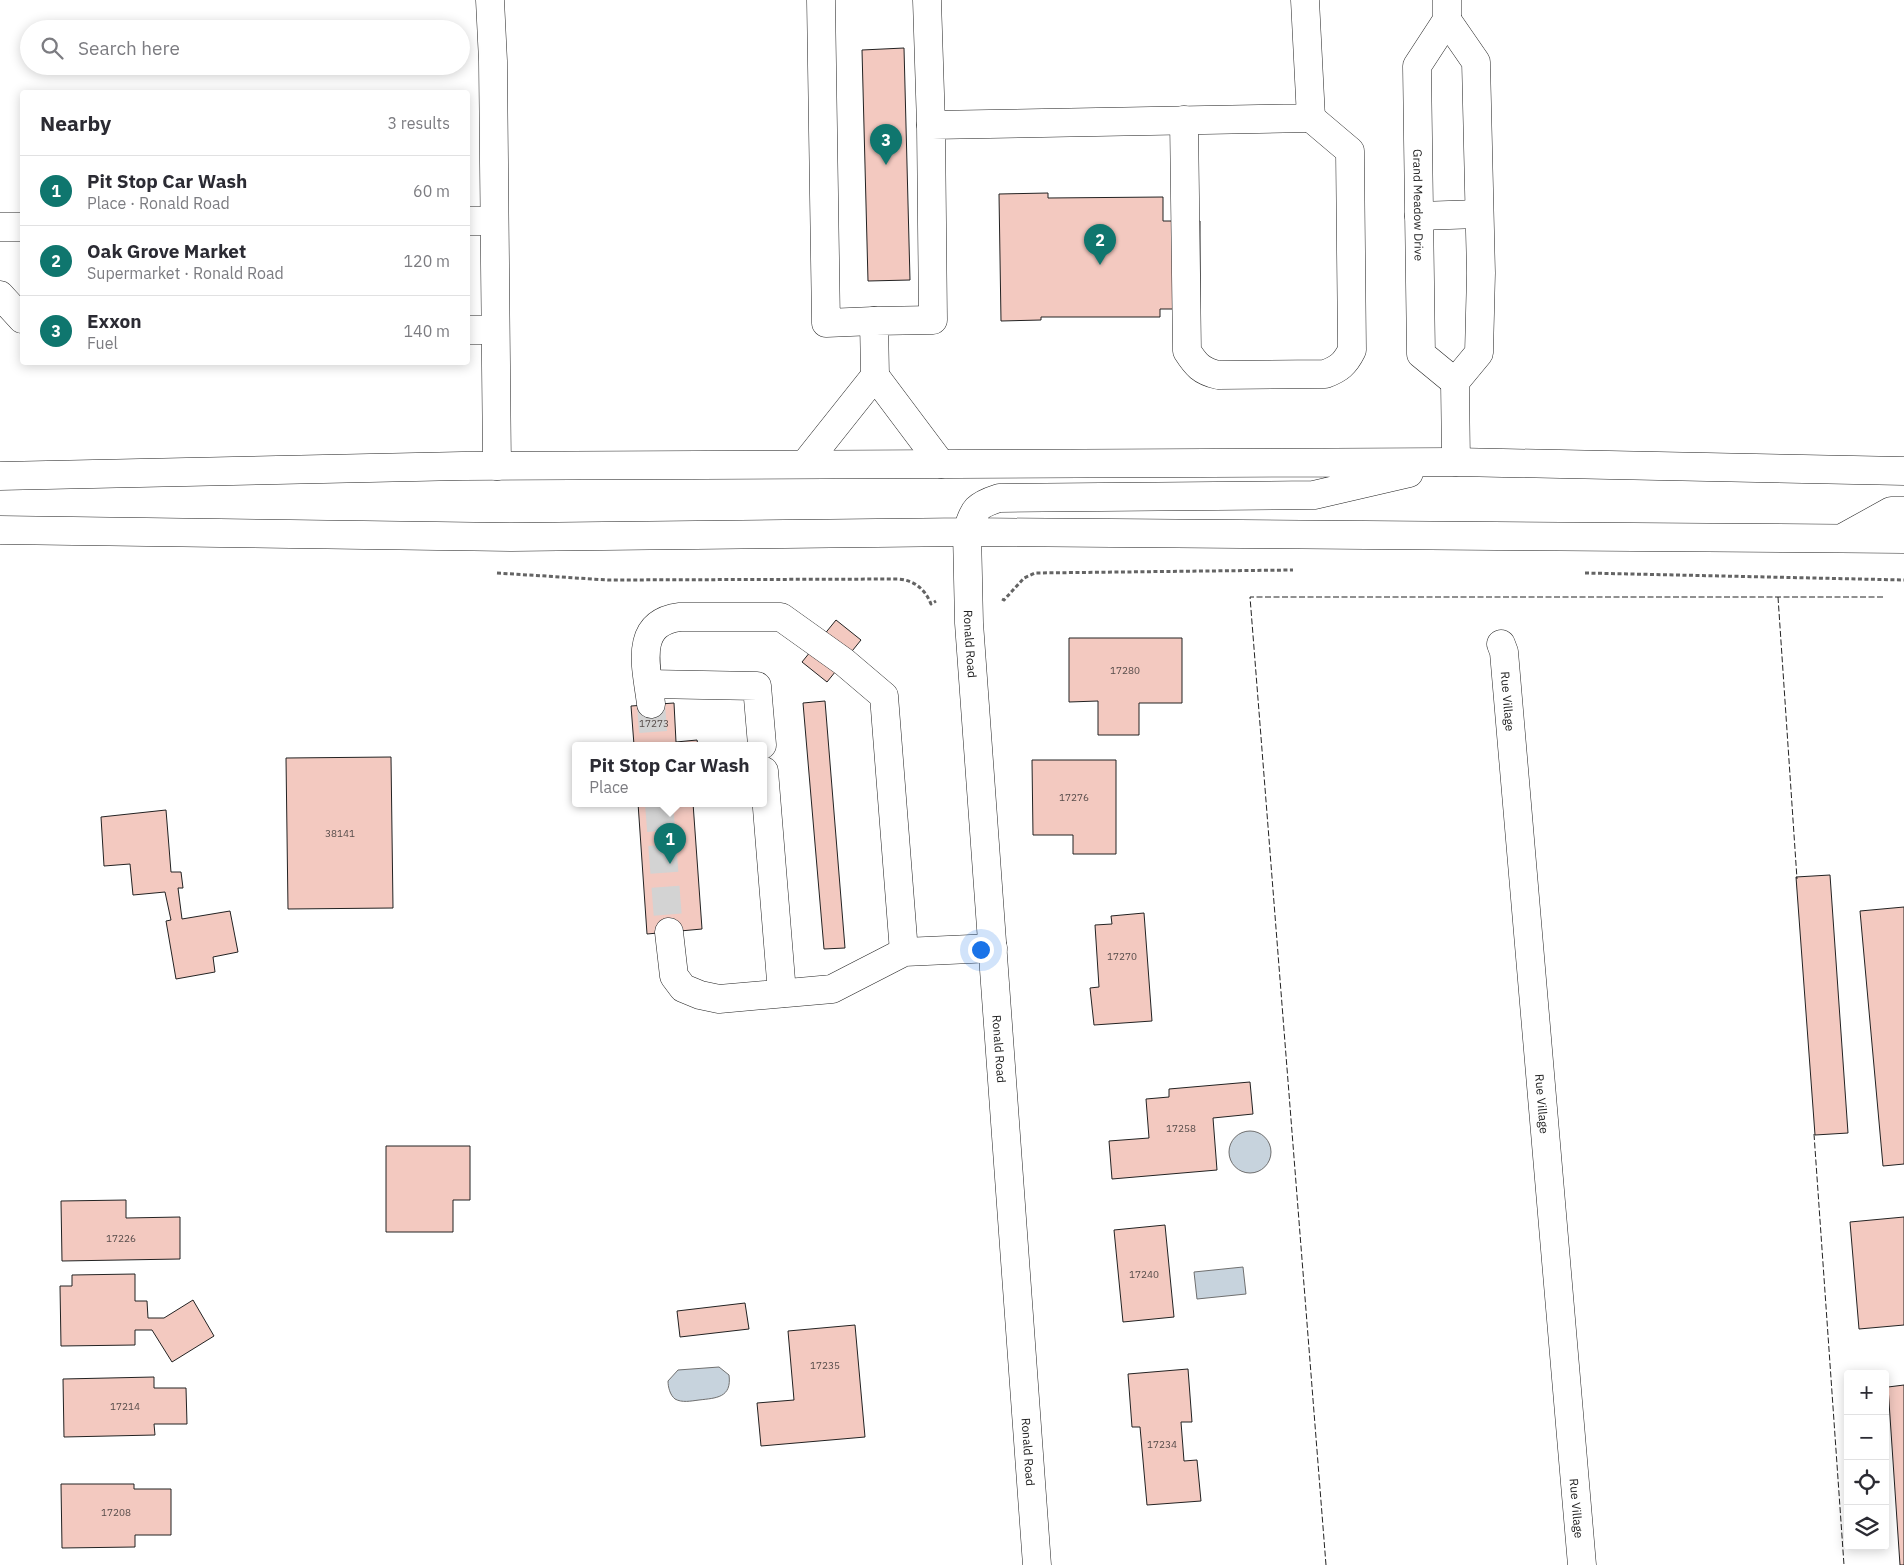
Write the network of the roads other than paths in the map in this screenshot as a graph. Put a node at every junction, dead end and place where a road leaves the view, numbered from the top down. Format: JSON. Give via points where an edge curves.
{"nodes":[{"id":1,"x":490,"y":0,"type":"edge"},
{"id":2,"x":821,"y":0,"type":"edge"},
{"id":3,"x":927,"y":0,"type":"edge"},
{"id":4,"x":1305,"y":0,"type":"edge"},
{"id":5,"x":1447,"y":10,"type":"edge"},
{"id":6,"x":1311,"y":118,"type":"junction"},
{"id":7,"x":1184,"y":120,"type":"junction"},
{"id":8,"x":931,"y":125,"type":"junction"},
{"id":9,"x":1479,"y":214,"type":"junction"},
{"id":10,"x":1419,"y":216,"type":"junction"},
{"id":11,"x":470,"y":221,"type":"edge"},
{"id":12,"x":494,"y":221,"type":"junction"},
{"id":13,"x":0,"y":227,"type":"edge"},
{"id":14,"x":20,"y":227,"type":"edge"},
{"id":15,"x":0,"y":294,"type":"edge"},
{"id":16,"x":20,"y":317,"type":"edge"},
{"id":17,"x":874,"y":321,"type":"junction"},
{"id":18,"x":470,"y":330,"type":"edge"},
{"id":19,"x":495,"y":330,"type":"junction"},
{"id":20,"x":875,"y":376,"type":"junction"},
{"id":21,"x":1455,"y":382,"type":"junction"},
{"id":22,"x":1456,"y":462,"type":"junction"},
{"id":23,"x":806,"y":464,"type":"junction"},
{"id":24,"x":942,"y":464,"type":"junction"},
{"id":25,"x":497,"y":466,"type":"junction"},
{"id":26,"x":1904,"y":471,"type":"edge"},
{"id":27,"x":0,"y":476,"type":"edge"},
{"id":28,"x":1904,"y":511,"type":"edge"},
{"id":29,"x":0,"y":530,"type":"edge"},
{"id":30,"x":967,"y":532,"type":"junction"},
{"id":31,"x":1844,"y":537,"type":"junction"},
{"id":32,"x":1904,"y":539,"type":"edge"},
{"id":33,"x":1502,"y":644,"type":"dead end"},
{"id":34,"x":762,"y":742,"type":"edge"},
{"id":35,"x":767,"y":807,"type":"edge"},
{"id":36,"x":669,"y":932,"type":"tunnel mouth"},
{"id":37,"x":993,"y":948,"type":"junction"},
{"id":38,"x":904,"y":952,"type":"junction"},
{"id":39,"x":782,"y":993,"type":"junction"},
{"id":40,"x":1037,"y":1565,"type":"edge"},
{"id":41,"x":1582,"y":1565,"type":"edge"}],
"edges":[{"from":1,"to":12,"type":"main road"},
{"from":2,"to":17,"type":"main road","via":[[826,323]]},
{"from":3,"to":8,"type":"main road"},
{"from":4,"to":6,"type":"main road"},
{"from":5,"to":9,"type":"main road","name":"Grand Meadow Drive","via":[[1476,62]]},
{"from":5,"to":10,"type":"main road","name":"Grand Meadow Drive","via":[[1416,66]]},
{"from":6,"to":7,"type":"main road"},
{"from":6,"to":7,"type":"main road","via":[[1350,151],[1352,350],[1338,369],[1325,374],[1218,375],[1206,372],[1186,351]]},
{"from":7,"to":8,"type":"main road"},
{"from":8,"to":17,"type":"main road","via":[[933,320]]},
{"from":9,"to":10,"type":"main road"},
{"from":9,"to":21,"type":"main road","name":"Grand Meadow Drive","via":[[1479,353]]},
{"from":10,"to":21,"type":"main road","name":"Grand Meadow Drive","via":[[1421,354]]},
{"from":11,"to":12,"type":"main road"},
{"from":12,"to":19,"type":"main road"},
{"from":13,"to":14,"type":"main road"},
{"from":15,"to":16,"type":"main road"},
{"from":17,"to":20,"type":"main road"},
{"from":18,"to":19,"type":"main road"},
{"from":19,"to":25,"type":"main road"},
{"from":20,"to":23,"type":"main road"},
{"from":20,"to":24,"type":"main road"},
{"from":21,"to":22,"type":"main road"},
{"from":22,"to":24,"type":"main road"},
{"from":22,"to":26,"type":"main road"},
{"from":22,"to":30,"type":"main road","via":[[1314,495],[999,498],[982,504],[972,514]]},
{"from":23,"to":24,"type":"main road"},
{"from":23,"to":25,"type":"main road"},
{"from":25,"to":27,"type":"main road"},
{"from":28,"to":31,"type":"main road","via":[[1890,511]]},
{"from":29,"to":30,"type":"main road","via":[[512,537]]},
{"from":30,"to":31,"type":"main road"},
{"from":30,"to":37,"type":"main road","name":"Ronald Road","via":[[969,623]]},
{"from":31,"to":32,"type":"main road"},
{"from":33,"to":41,"type":"main road","name":"Rue Village"},
{"from":34,"to":38,"type":"main road","via":[[757,686],[650,694],[645,657],[653,628],[666,618],[680,616],[781,617],[844,662],[884,696]]},
{"from":35,"to":39,"type":"main road"},
{"from":36,"to":39,"type":"main road","via":[[674,976],[683,988],[720,999]]},
{"from":37,"to":38,"type":"main road"},
{"from":37,"to":40,"type":"main road","name":"Ronald Road"},
{"from":38,"to":39,"type":"main road","via":[[832,989]]}]}
